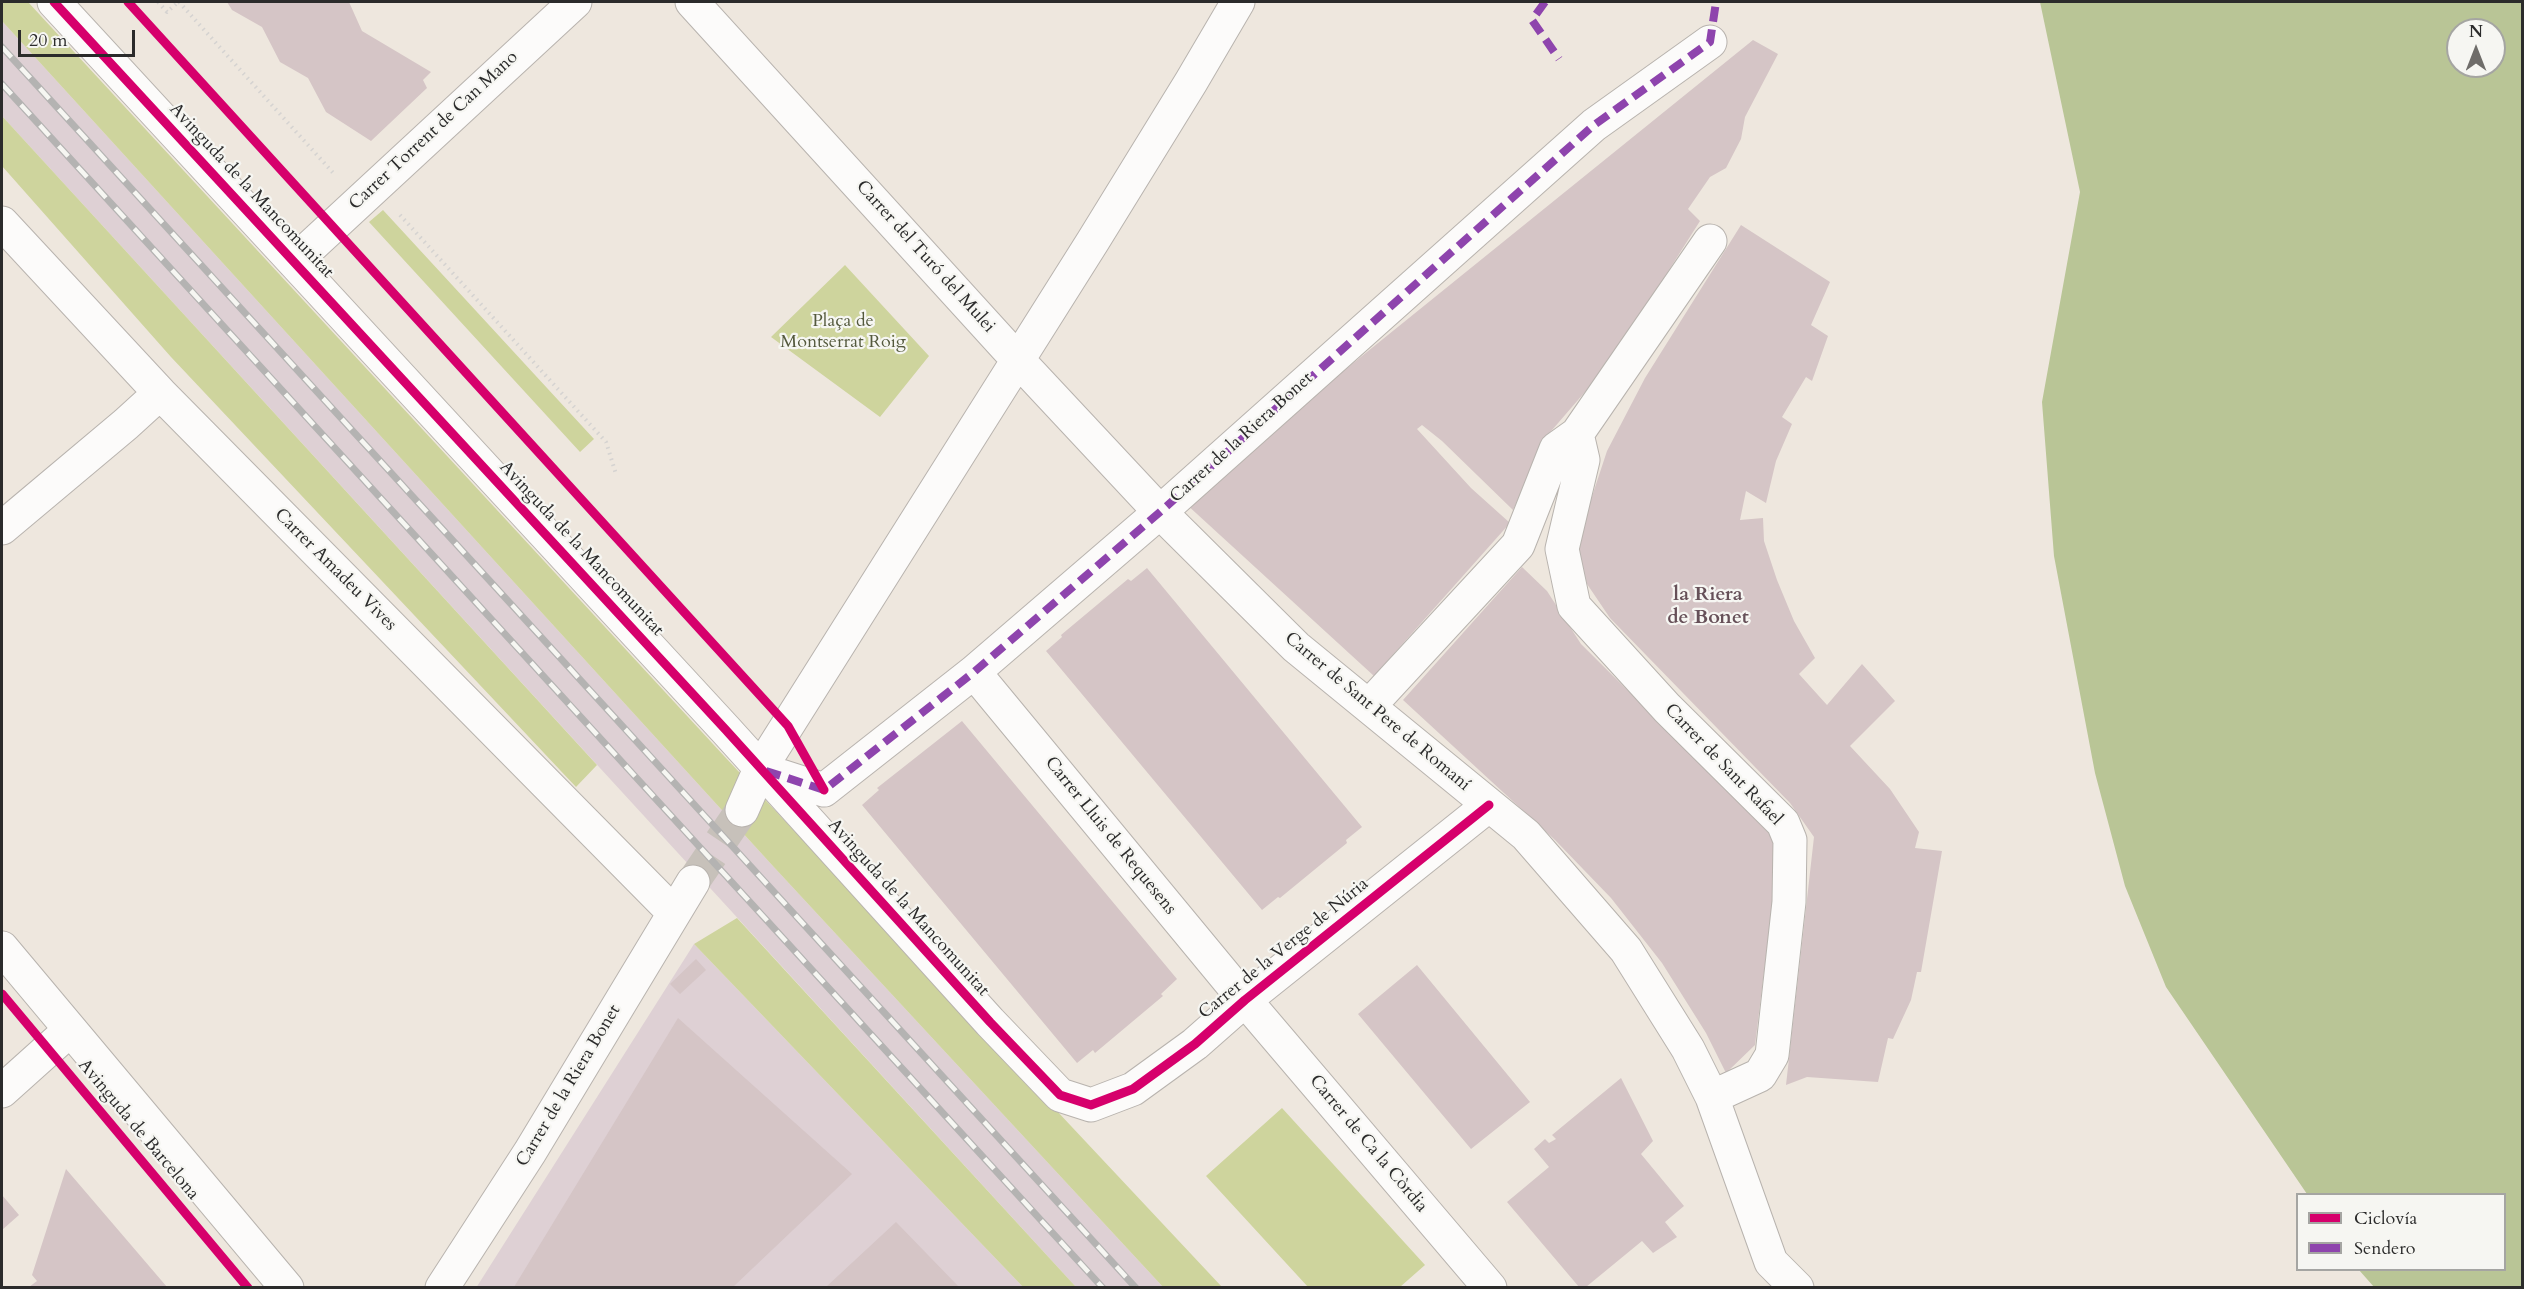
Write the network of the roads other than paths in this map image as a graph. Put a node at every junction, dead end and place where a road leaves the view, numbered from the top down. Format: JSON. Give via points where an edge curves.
{"nodes":[{"id":1,"x":54,"y":2,"type":"edge"},
{"id":2,"x":575,"y":2,"type":"edge"},
{"id":3,"x":692,"y":2,"type":"edge"},
{"id":4,"x":1238,"y":2,"type":"edge"},
{"id":5,"x":1710,"y":42,"type":"dead end"},
{"id":6,"x":2,"y":223,"type":"edge"},
{"id":7,"x":1710,"y":241,"type":"dead end"},
{"id":8,"x":294,"y":262,"type":"junction"},
{"id":9,"x":1017,"y":359,"type":"junction"},
{"id":10,"x":160,"y":393,"type":"junction"},
{"id":11,"x":1577,"y":434,"type":"junction"},
{"id":12,"x":1160,"y":512,"type":"junction"},
{"id":13,"x":2,"y":528,"type":"edge"},
{"id":14,"x":975,"y":672,"type":"junction"},
{"id":15,"x":1370,"y":705,"type":"junction"},
{"id":16,"x":760,"y":769,"type":"junction"},
{"id":17,"x":1490,"y":805,"type":"junction"},
{"id":18,"x":742,"y":810,"type":"tunnel mouth"},
{"id":19,"x":693,"y":882,"type":"tunnel mouth"},
{"id":20,"x":673,"y":912,"type":"junction"},
{"id":21,"x":2,"y":948,"type":"edge"},
{"id":22,"x":1245,"y":1000,"type":"junction"},
{"id":23,"x":70,"y":1030,"type":"junction"},
{"id":24,"x":2,"y":1091,"type":"edge"},
{"id":25,"x":1712,"y":1097,"type":"junction"},
{"id":26,"x":1091,"y":1105,"type":"joint"},
{"id":27,"x":287,"y":1287,"type":"edge"},
{"id":28,"x":442,"y":1287,"type":"edge"},
{"id":29,"x":1490,"y":1287,"type":"edge"},
{"id":30,"x":1797,"y":1287,"type":"edge"}],
"edges":[{"from":1,"to":8,"type":"street","name":"Avinguda de la Mancomunitat"},
{"from":2,"to":8,"type":"street","name":"Carrer Torrent de Can Mano"},
{"from":3,"to":9,"type":"street","name":"Carrer del Turó del Mulei"},
{"from":4,"to":9,"type":"street"},
{"from":5,"to":12,"type":"street","name":"Carrer de la Riera Bonet","via":[[1594,125]]},
{"from":6,"to":10,"type":"street","name":"Carrer Amadeu Vives"},
{"from":7,"to":11,"type":"street"},
{"from":8,"to":16,"type":"street","name":"Avinguda de la Mancomunitat"},
{"from":9,"to":12,"type":"street","name":"Carrer del Turó del Mulei"},
{"from":9,"to":16,"type":"street"},
{"from":10,"to":13,"type":"street"},
{"from":10,"to":20,"type":"street","name":"Carrer Amadeu Vives"},
{"from":11,"to":15,"type":"street","via":[[1556,449],[1518,545]]},
{"from":11,"to":25,"type":"street","name":"Carrer de Sant Rafael","via":[[1583,460],[1562,549],[1574,606],[1667,708],[1783,823],[1790,840],[1789,902],[1772,1055],[1760,1075]]},
{"from":12,"to":14,"type":"street","name":"Carrer de la Riera Bonet"},
{"from":12,"to":15,"type":"street","name":"Carrer de Sant Pere de Romaní","via":[[1296,647]]},
{"from":14,"to":16,"type":"street","name":"Carrer de la Riera Bonet","via":[[824,790]]},
{"from":14,"to":22,"type":"street","name":"Carrer Lluis de Requesens"},
{"from":15,"to":17,"type":"street","name":"Carrer de Sant Pere de Romaní"},
{"from":16,"to":18,"type":"street"},
{"from":16,"to":26,"type":"street","name":"Avinguda de la Mancomunitat","via":[[1060,1095]]},
{"from":17,"to":22,"type":"street","name":"Carrer de la Verge de Núria"},
{"from":17,"to":25,"type":"street","name":"Carrer de Sant Pere de Romaní","via":[[1526,835],[1626,950],[1688,1049]]},
{"from":19,"to":20,"type":"street","name":"Carrer de la Riera Bonet"},
{"from":20,"to":28,"type":"street","name":"Carrer de la Riera Bonet","via":[[530,1152]]},
{"from":21,"to":23,"type":"street","name":"Avinguda de Barcelona"},
{"from":22,"to":26,"type":"street","name":"Carrer de la Verge de Núria","via":[[1195,1044],[1133,1089]]},
{"from":22,"to":29,"type":"street","name":"Carrer de Ca la Còrdia"},
{"from":23,"to":24,"type":"street"},
{"from":23,"to":27,"type":"street","name":"Avinguda de Barcelona"},
{"from":25,"to":30,"type":"street","name":"Carrer de Sant Pere de Romaní","via":[[1771,1262]]}]}
